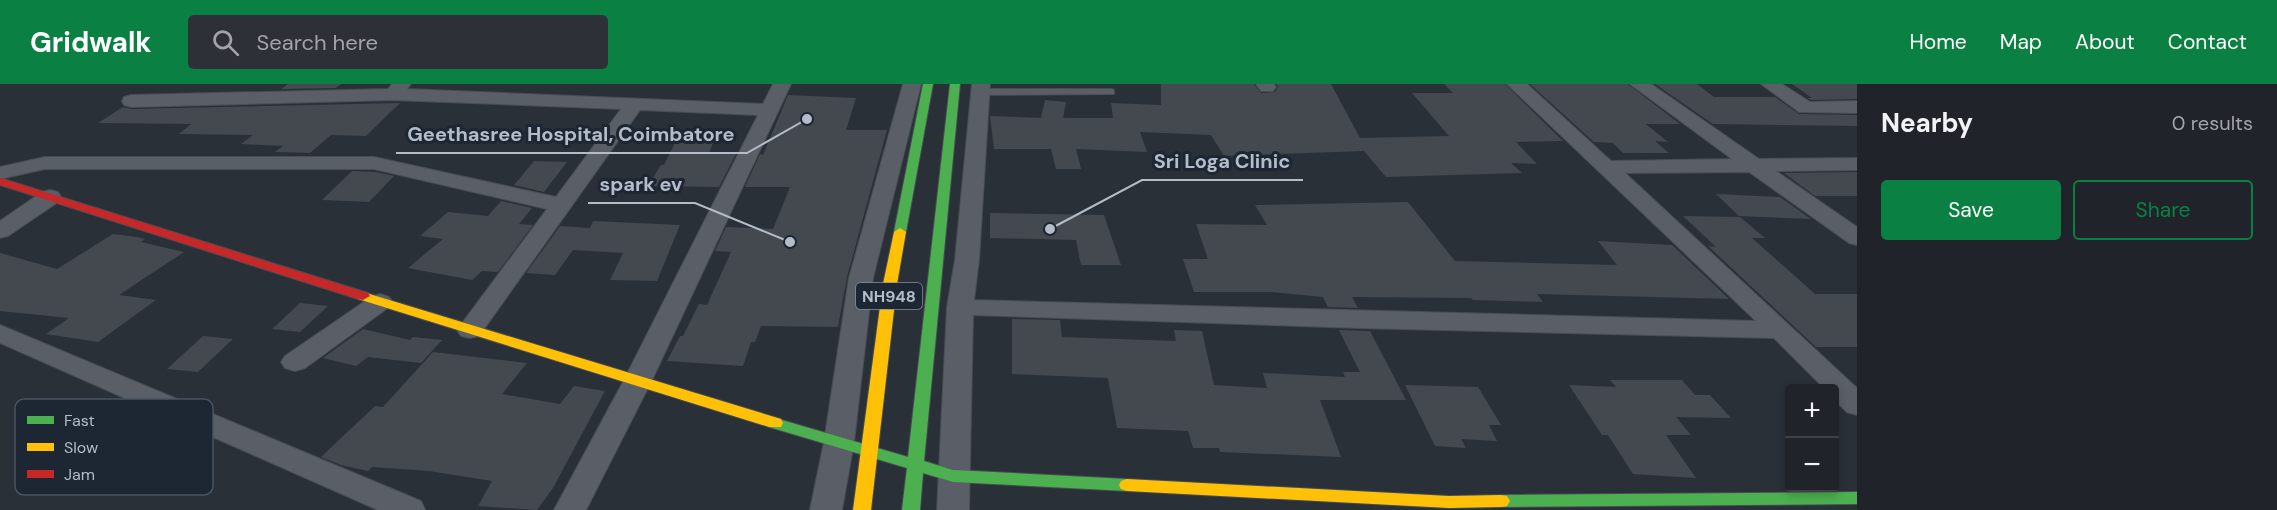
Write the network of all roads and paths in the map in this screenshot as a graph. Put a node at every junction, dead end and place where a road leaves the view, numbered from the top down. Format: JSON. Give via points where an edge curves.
{"nodes":[{"id":1,"x":279,"y":84,"type":"edge"},
{"id":2,"x":782,"y":84,"type":"edge"},
{"id":3,"x":912,"y":84,"type":"edge"},
{"id":4,"x":928,"y":84,"type":"edge"},
{"id":5,"x":955,"y":84,"type":"edge"},
{"id":6,"x":1516,"y":84,"type":"edge"},
{"id":7,"x":1639,"y":84,"type":"edge"},
{"id":8,"x":1770,"y":84,"type":"edge"},
{"id":9,"x":980,"y":88,"type":"edge"},
{"id":10,"x":398,"y":89,"type":"edge"},
{"id":11,"x":1111,"y":92,"type":"dead end"},
{"id":12,"x":262,"y":98,"type":"junction"},
{"id":13,"x":131,"y":101,"type":"dead end"},
{"id":14,"x":635,"y":104,"type":"junction"},
{"id":15,"x":1857,"y":107,"type":"edge"},
{"id":16,"x":770,"y":110,"type":"junction"},
{"id":17,"x":1857,"y":164,"type":"edge"},
{"id":18,"x":1756,"y":165,"type":"junction"},
{"id":19,"x":1608,"y":167,"type":"junction"},
{"id":20,"x":0,"y":173,"type":"edge"},
{"id":21,"x":0,"y":181,"type":"edge"},
{"id":22,"x":50,"y":197,"type":"junction"},
{"id":23,"x":561,"y":205,"type":"junction"},
{"id":24,"x":0,"y":231,"type":"edge"},
{"id":25,"x":1857,"y":238,"type":"edge"},
{"id":26,"x":380,"y":302,"type":"junction"},
{"id":27,"x":960,"y":307,"type":"junction"},
{"id":28,"x":470,"y":330,"type":"junction"},
{"id":29,"x":1781,"y":330,"type":"junction"},
{"id":30,"x":0,"y":333,"type":"edge"},
{"id":31,"x":295,"y":362,"type":"dead end"},
{"id":32,"x":638,"y":380,"type":"junction"},
{"id":33,"x":153,"y":399,"type":"edge"},
{"id":34,"x":1857,"y":405,"type":"edge"},
{"id":35,"x":213,"y":425,"type":"edge"},
{"id":36,"x":839,"y":442,"type":"junction"},
{"id":37,"x":869,"y":450,"type":"junction"},
{"id":38,"x":914,"y":464,"type":"junction"},
{"id":39,"x":953,"y":476,"type":"junction"},
{"id":40,"x":1857,"y":498,"type":"edge"},
{"id":41,"x":409,"y":510,"type":"edge"},
{"id":42,"x":570,"y":510,"type":"edge"},
{"id":43,"x":826,"y":510,"type":"edge"},
{"id":44,"x":861,"y":510,"type":"edge"},
{"id":45,"x":910,"y":510,"type":"edge"},
{"id":46,"x":953,"y":510,"type":"edge"}],
"edges":[{"from":1,"to":12,"type":"street"},
{"from":2,"to":16,"type":"street"},
{"from":3,"to":36,"type":"street","via":[[861,278]]},
{"from":4,"to":37,"type":"main road","number":"NH948","via":[[890,284]]},
{"from":5,"to":38,"type":"main road","number":"NH948"},
{"from":6,"to":19,"type":"street"},
{"from":7,"to":18,"type":"street"},
{"from":8,"to":15,"type":"street","via":[[1806,108]]},
{"from":9,"to":11,"type":"lane"},
{"from":9,"to":27,"type":"street"},
{"from":10,"to":12,"type":"street"},
{"from":10,"to":14,"type":"street"},
{"from":12,"to":13,"type":"street"},
{"from":14,"to":16,"type":"street"},
{"from":14,"to":23,"type":"street"},
{"from":16,"to":32,"type":"street"},
{"from":17,"to":18,"type":"street"},
{"from":18,"to":19,"type":"street"},
{"from":18,"to":25,"type":"street"},
{"from":19,"to":29,"type":"street"},
{"from":20,"to":23,"type":"street","via":[[45,163],[374,163]]},
{"from":21,"to":22,"type":"main road"},
{"from":22,"to":24,"type":"street"},
{"from":22,"to":26,"type":"main road"},
{"from":23,"to":28,"type":"street"},
{"from":26,"to":28,"type":"main road"},
{"from":26,"to":31,"type":"street"},
{"from":27,"to":29,"type":"street"},
{"from":27,"to":39,"type":"street"},
{"from":28,"to":32,"type":"main road"},
{"from":29,"to":34,"type":"street"},
{"from":30,"to":33,"type":"street"},
{"from":32,"to":36,"type":"main road"},
{"from":32,"to":42,"type":"street"},
{"from":35,"to":41,"type":"street"},
{"from":36,"to":37,"type":"main road"},
{"from":36,"to":43,"type":"street"},
{"from":37,"to":38,"type":"main road"},
{"from":37,"to":44,"type":"main road","number":"NH948"},
{"from":38,"to":39,"type":"main road"},
{"from":38,"to":45,"type":"main road","number":"NH948"},
{"from":39,"to":40,"type":"main road","via":[[1449,502]]},
{"from":39,"to":46,"type":"street"}]}
